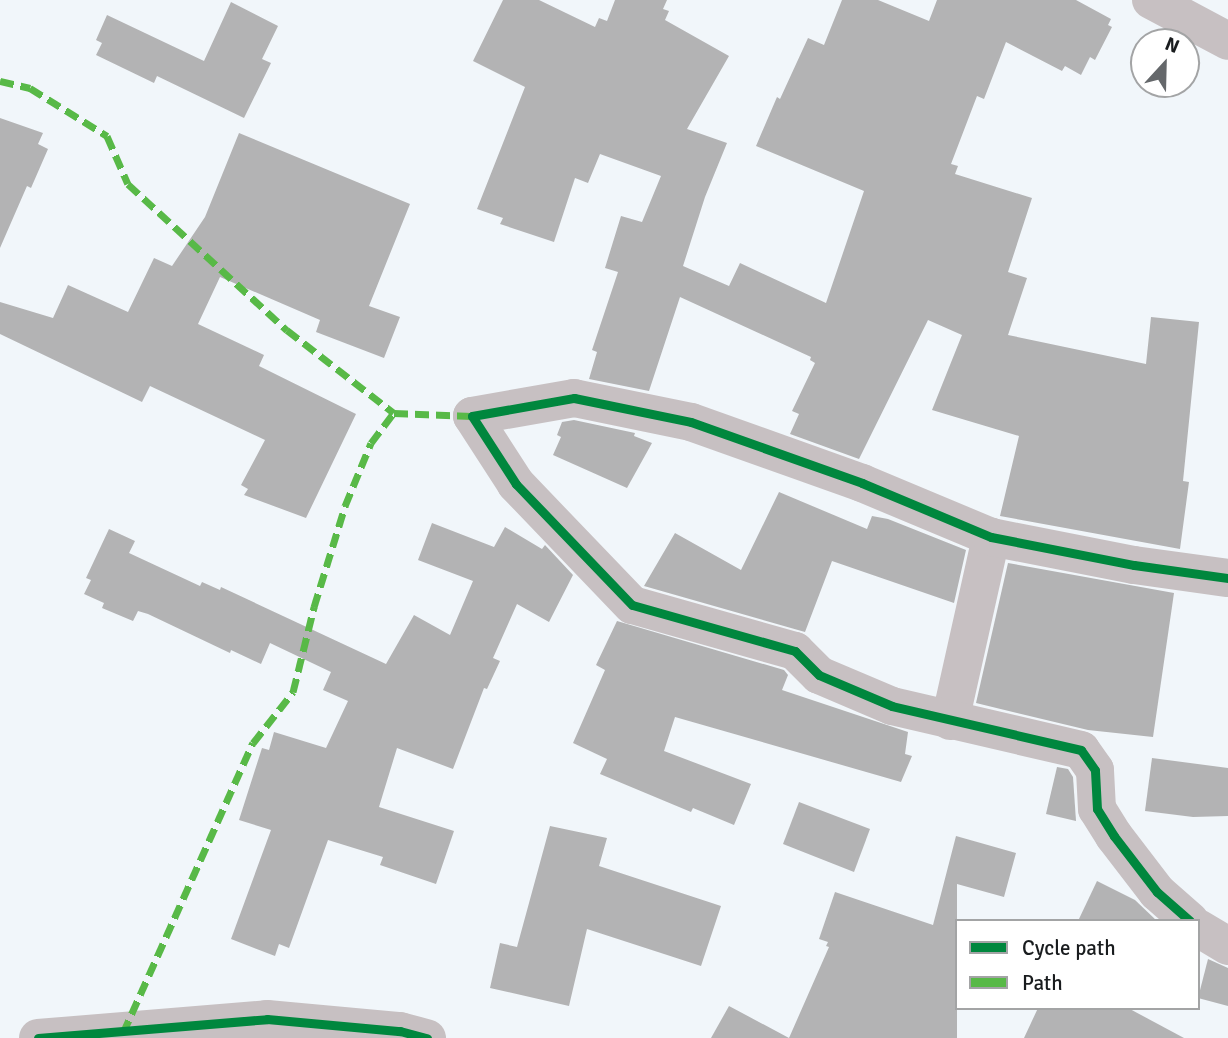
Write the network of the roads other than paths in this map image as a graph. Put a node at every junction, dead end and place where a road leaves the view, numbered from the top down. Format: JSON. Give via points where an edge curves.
{"nodes":[{"id":1,"x":1151,"y":0,"type":"edge"},
{"id":2,"x":1228,"y":41,"type":"edge"},
{"id":3,"x":991,"y":537,"type":"junction"},
{"id":4,"x":1228,"y":578,"type":"edge"},
{"id":5,"x":950,"y":721,"type":"junction"},
{"id":6,"x":1188,"y":919,"type":"edge"},
{"id":7,"x":1200,"y":929,"type":"edge"},
{"id":8,"x":1228,"y":946,"type":"edge"},
{"id":9,"x":38,"y":1038,"type":"edge"},
{"id":10,"x":427,"y":1038,"type":"edge"}],
"edges":[{"from":1,"to":2,"type":"street"},
{"from":3,"to":4,"type":"street"},
{"from":3,"to":5,"type":"street"},
{"from":3,"to":5,"type":"street","via":[[862,483],[691,422],[574,398],[472,416],[516,484],[632,606],[795,650],[819,674],[892,706]]},
{"from":5,"to":6,"type":"street","via":[[1082,750],[1095,770],[1097,809],[1157,892]]},
{"from":7,"to":8,"type":"street"},
{"from":9,"to":10,"type":"street","via":[[267,1020],[400,1031]]}]}
